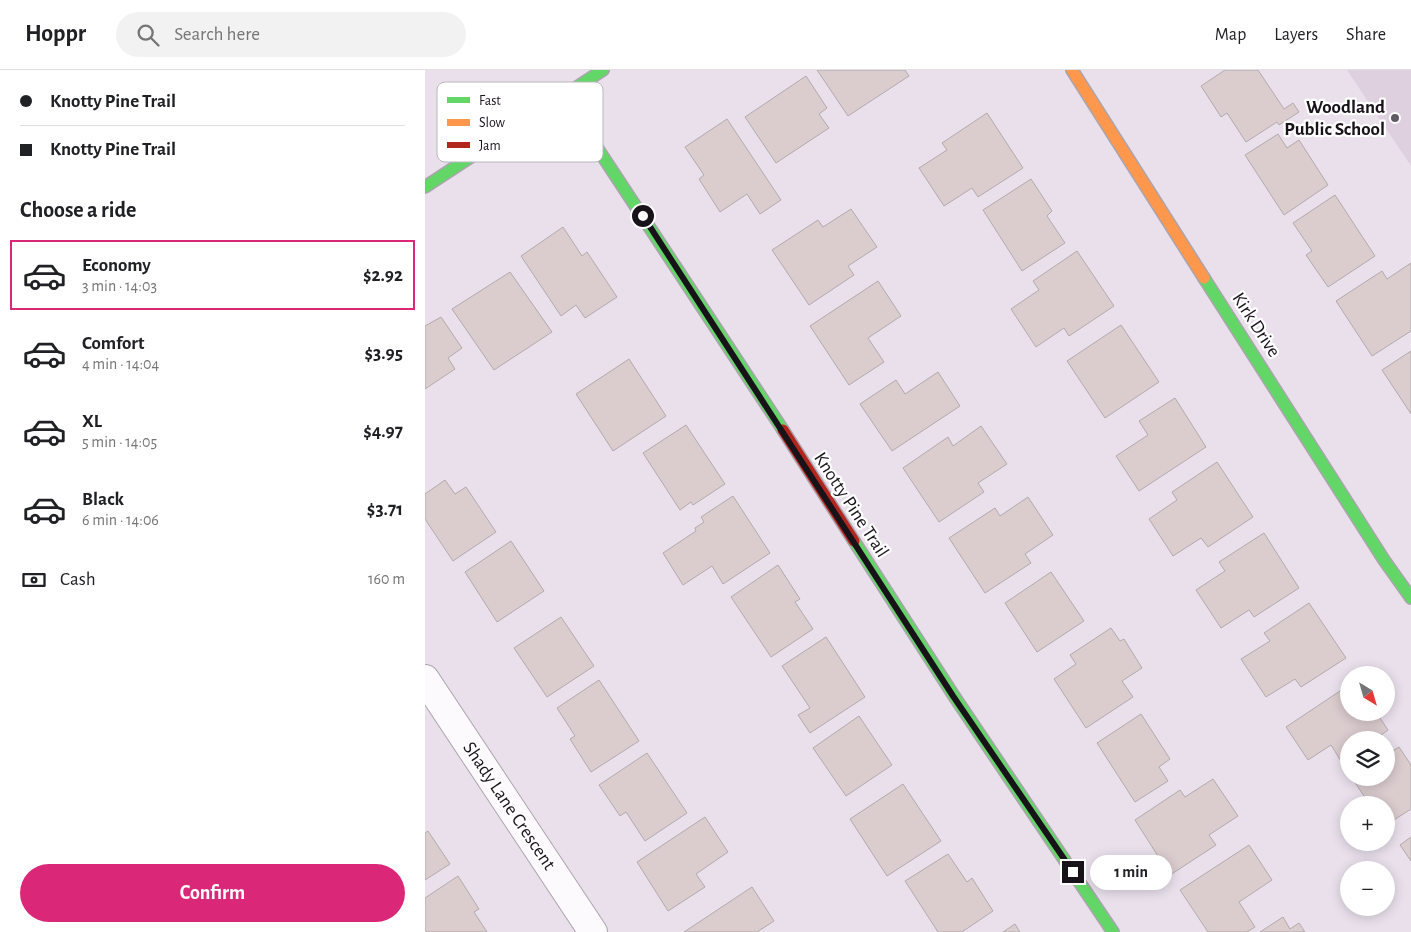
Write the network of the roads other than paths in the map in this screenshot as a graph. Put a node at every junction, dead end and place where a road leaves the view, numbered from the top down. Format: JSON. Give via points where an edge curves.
{"nodes":[{"id":1,"x":603,"y":70,"type":"edge"},
{"id":2,"x":1072,"y":70,"type":"edge"},
{"id":3,"x":585,"y":82,"type":"edge"},
{"id":4,"x":603,"y":156,"type":"edge"},
{"id":5,"x":463,"y":162,"type":"edge"},
{"id":6,"x":425,"y":187,"type":"edge"},
{"id":7,"x":1411,"y":598,"type":"edge"},
{"id":8,"x":425,"y":680,"type":"edge"},
{"id":9,"x":593,"y":932,"type":"edge"},
{"id":10,"x":1113,"y":932,"type":"edge"}],
"edges":[{"from":1,"to":3,"type":"street"},
{"from":2,"to":7,"type":"street","name":"Kirk Drive"},
{"from":4,"to":10,"type":"street","name":"Knotty Pine Trail","via":[[953,696]]},
{"from":5,"to":6,"type":"street"},
{"from":8,"to":9,"type":"street","name":"Shady Lane Crescent"}]}
